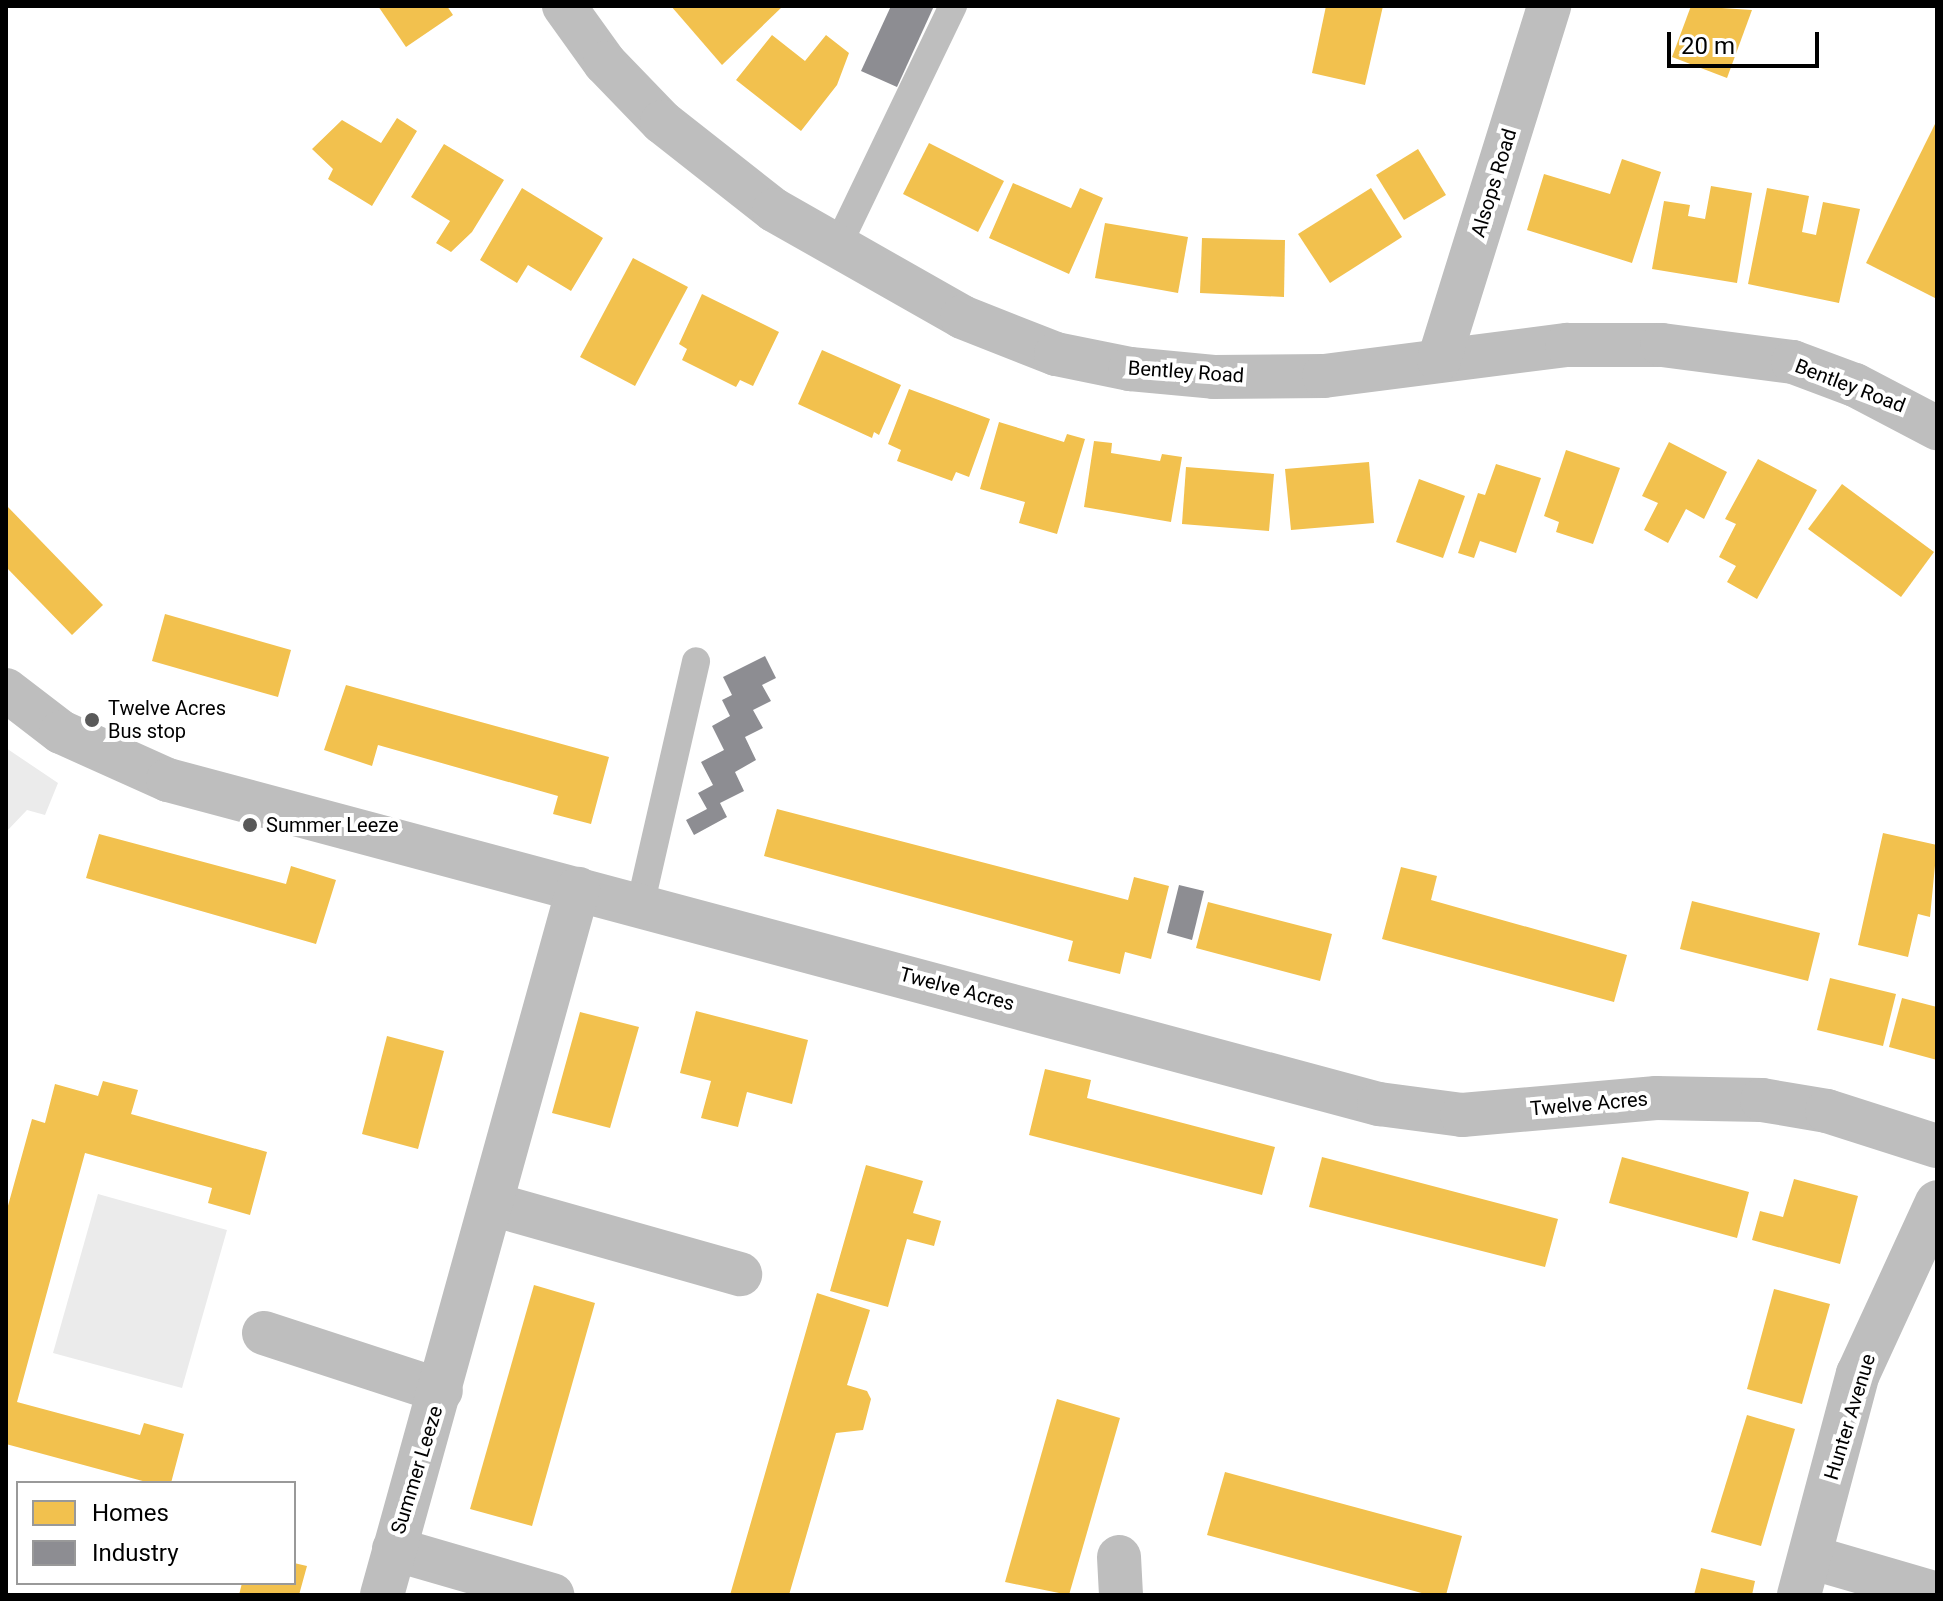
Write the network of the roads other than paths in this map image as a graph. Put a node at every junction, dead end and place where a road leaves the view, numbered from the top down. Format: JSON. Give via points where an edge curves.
{"nodes":[{"id":1,"x":564,"y":6,"type":"edge"},
{"id":2,"x":953,"y":6,"type":"edge"},
{"id":3,"x":1549,"y":6,"type":"edge"},
{"id":4,"x":836,"y":249,"type":"junction"},
{"id":5,"x":1439,"y":360,"type":"junction"},
{"id":6,"x":1927,"y":420,"type":"edge"},
{"id":7,"x":696,"y":661,"type":"dead end"},
{"id":8,"x":6,"y":690,"type":"edge"},
{"id":9,"x":578,"y":889,"type":"junction"},
{"id":10,"x":640,"y":906,"type":"junction"},
{"id":11,"x":1937,"y":1146,"type":"edge"},
{"id":12,"x":1937,"y":1202,"type":"edge"},
{"id":13,"x":492,"y":1204,"type":"junction"},
{"id":14,"x":740,"y":1274,"type":"dead end"},
{"id":15,"x":264,"y":1333,"type":"dead end"},
{"id":16,"x":441,"y":1391,"type":"junction"},
{"id":17,"x":394,"y":1549,"type":"junction"},
{"id":18,"x":1805,"y":1576,"type":"edge"},
{"id":19,"x":1937,"y":1594,"type":"edge"},
{"id":20,"x":382,"y":1595,"type":"edge"},
{"id":21,"x":552,"y":1595,"type":"edge"}],
"edges":[{"from":1,"to":4,"type":"street","name":"Bentley Road","via":[[605,63],[662,122],[721,172]]},
{"from":2,"to":4,"type":"lane"},
{"from":3,"to":5,"type":"street","name":"Alsops Road"},
{"from":4,"to":5,"type":"street","name":"Bentley Road","via":[[962,317],[1056,354],[1130,369],[1214,377],[1324,376]]},
{"from":5,"to":6,"type":"street","name":"Bentley Road","via":[[1567,345],[1662,345],[1793,362]]},
{"from":7,"to":10,"type":"lane"},
{"from":8,"to":9,"type":"street","name":"Twelve Acres","via":[[61,732],[168,780]]},
{"from":9,"to":10,"type":"street","name":"Twelve Acres"},
{"from":9,"to":13,"type":"street","name":"Summer Leeze"},
{"from":10,"to":11,"type":"street","name":"Twelve Acres","via":[[1421,1112],[1462,1115],[1656,1098],[1762,1100],[1827,1111]]},
{"from":12,"to":18,"type":"street","name":"Hunter Avenue","via":[[1858,1374]]},
{"from":13,"to":14,"type":"street"},
{"from":13,"to":16,"type":"street","name":"Summer Leeze"},
{"from":15,"to":16,"type":"street","name":"Summer Leeze"},
{"from":16,"to":17,"type":"street","name":"Summer Leeze"},
{"from":17,"to":20,"type":"street","name":"Summer Leeze"},
{"from":17,"to":21,"type":"street","name":"Summer Leeze"},
{"from":18,"to":19,"type":"street"}]}
